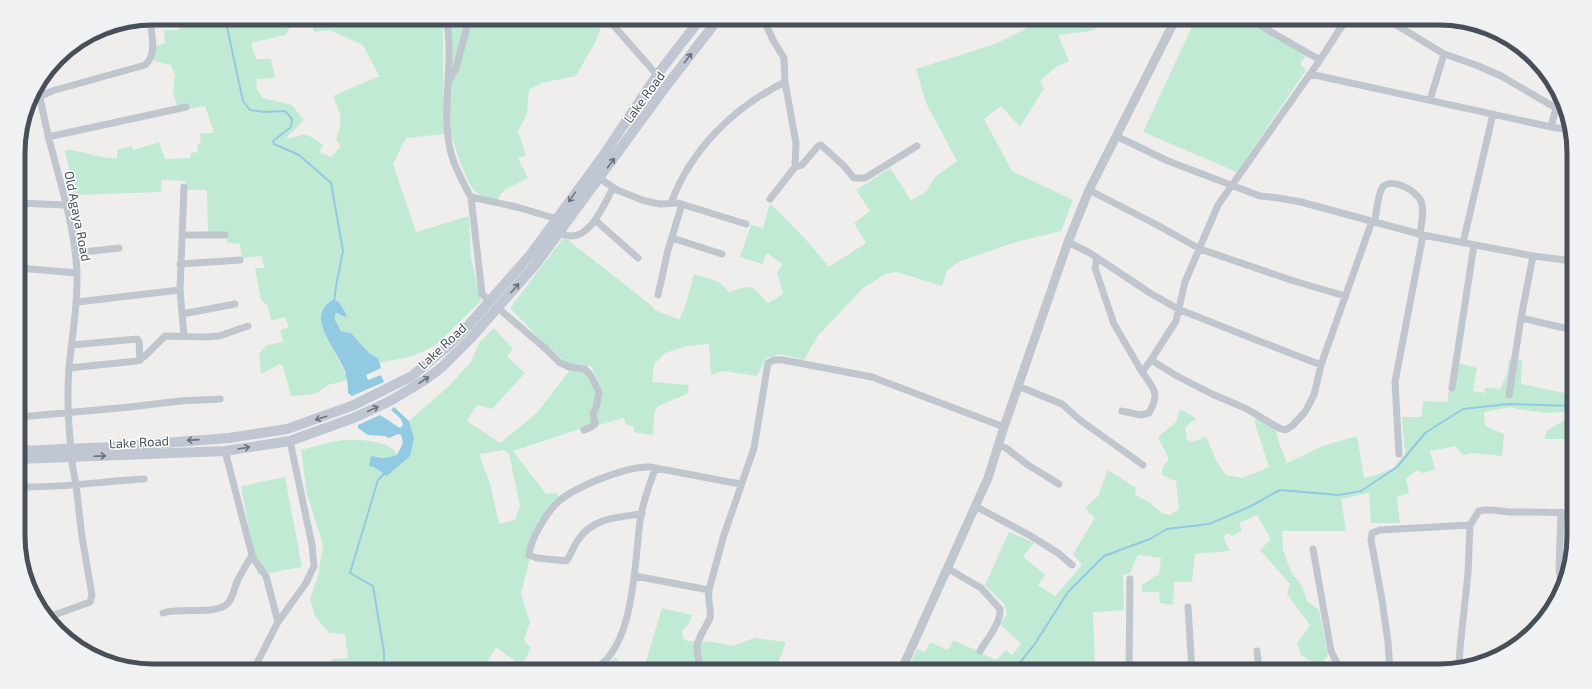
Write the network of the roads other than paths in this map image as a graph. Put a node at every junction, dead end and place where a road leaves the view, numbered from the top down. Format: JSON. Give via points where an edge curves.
{"nodes":[{"id":1,"x":150,"y":25,"type":"edge"},
{"id":2,"x":447,"y":25,"type":"edge"},
{"id":3,"x":468,"y":25,"type":"edge"},
{"id":4,"x":612,"y":25,"type":"edge"},
{"id":5,"x":696,"y":25,"type":"edge"},
{"id":6,"x":714,"y":25,"type":"edge"},
{"id":7,"x":766,"y":25,"type":"edge"},
{"id":8,"x":1172,"y":25,"type":"edge"},
{"id":9,"x":1259,"y":25,"type":"edge"},
{"id":10,"x":1268,"y":25,"type":"edge"},
{"id":11,"x":1342,"y":25,"type":"edge"},
{"id":12,"x":1396,"y":25,"type":"edge"},
{"id":13,"x":1266,"y":29,"type":"junction"},
{"id":14,"x":1444,"y":54,"type":"junction"},
{"id":15,"x":1320,"y":60,"type":"junction"},
{"id":16,"x":1310,"y":74,"type":"junction"},
{"id":17,"x":657,"y":75,"type":"junction"},
{"id":18,"x":785,"y":82,"type":"junction"},
{"id":19,"x":448,"y":83,"type":"junction"},
{"id":20,"x":39,"y":96,"type":"joint"},
{"id":21,"x":1430,"y":100,"type":"junction"},
{"id":22,"x":186,"y":107,"type":"dead end"},
{"id":23,"x":1556,"y":108,"type":"junction"},
{"id":24,"x":1559,"y":111,"type":"edge"},
{"id":25,"x":1493,"y":114,"type":"junction"},
{"id":26,"x":1551,"y":127,"type":"junction"},
{"id":27,"x":1565,"y":129,"type":"edge"},
{"id":28,"x":1116,"y":136,"type":"junction"},
{"id":29,"x":48,"y":137,"type":"junction"},
{"id":30,"x":917,"y":146,"type":"dead end"},
{"id":31,"x":795,"y":168,"type":"junction"},
{"id":32,"x":599,"y":178,"type":"junction"},
{"id":33,"x":1231,"y":186,"type":"junction"},
{"id":34,"x":184,"y":187,"type":"dead end"},
{"id":35,"x":613,"y":188,"type":"junction"},
{"id":36,"x":1089,"y":190,"type":"junction"},
{"id":37,"x":470,"y":197,"type":"junction"},
{"id":38,"x":770,"y":199,"type":"dead end"},
{"id":39,"x":25,"y":203,"type":"edge"},
{"id":40,"x":671,"y":203,"type":"junction"},
{"id":41,"x":682,"y":204,"type":"junction"},
{"id":42,"x":66,"y":205,"type":"junction"},
{"id":43,"x":557,"y":219,"type":"junction"},
{"id":44,"x":595,"y":220,"type":"junction"},
{"id":45,"x":1373,"y":221,"type":"junction"},
{"id":46,"x":746,"y":224,"type":"dead end"},
{"id":47,"x":559,"y":233,"type":"junction"},
{"id":48,"x":182,"y":235,"type":"junction"},
{"id":49,"x":1421,"y":235,"type":"junction"},
{"id":50,"x":225,"y":236,"type":"dead end"},
{"id":51,"x":672,"y":238,"type":"junction"},
{"id":52,"x":1068,"y":242,"type":"junction"},
{"id":53,"x":1463,"y":243,"type":"junction"},
{"id":54,"x":1474,"y":245,"type":"junction"},
{"id":55,"x":119,"y":248,"type":"dead end"},
{"id":56,"x":1200,"y":249,"type":"junction"},
{"id":57,"x":75,"y":253,"type":"junction"},
{"id":58,"x":722,"y":254,"type":"dead end"},
{"id":59,"x":1533,"y":256,"type":"junction"},
{"id":60,"x":638,"y":258,"type":"dead end"},
{"id":61,"x":1097,"y":258,"type":"junction"},
{"id":62,"x":240,"y":260,"type":"dead end"},
{"id":63,"x":1567,"y":260,"type":"edge"},
{"id":64,"x":180,"y":264,"type":"junction"},
{"id":65,"x":25,"y":269,"type":"edge"},
{"id":66,"x":77,"y":273,"type":"junction"},
{"id":67,"x":180,"y":290,"type":"junction"},
{"id":68,"x":658,"y":295,"type":"dead end"},
{"id":69,"x":1345,"y":296,"type":"junction"},
{"id":70,"x":489,"y":301,"type":"junction"},
{"id":71,"x":76,"y":302,"type":"junction"},
{"id":72,"x":235,"y":304,"type":"dead end"},
{"id":73,"x":498,"y":308,"type":"junction"},
{"id":74,"x":1178,"y":309,"type":"junction"},
{"id":75,"x":182,"y":314,"type":"junction"},
{"id":76,"x":1521,"y":318,"type":"junction"},
{"id":77,"x":248,"y":326,"type":"dead end"},
{"id":78,"x":1567,"y":329,"type":"edge"},
{"id":79,"x":184,"y":336,"type":"junction"},
{"id":80,"x":72,"y":345,"type":"junction"},
{"id":81,"x":140,"y":360,"type":"junction"},
{"id":82,"x":1151,"y":360,"type":"junction"},
{"id":83,"x":1321,"y":365,"type":"junction"},
{"id":84,"x":69,"y":368,"type":"junction"},
{"id":85,"x":1142,"y":372,"type":"junction"},
{"id":86,"x":1018,"y":386,"type":"junction"},
{"id":87,"x":1452,"y":388,"type":"dead end"},
{"id":88,"x":1509,"y":395,"type":"dead end"},
{"id":89,"x":220,"y":399,"type":"dead end"},
{"id":90,"x":1122,"y":411,"type":"dead end"},
{"id":91,"x":68,"y":412,"type":"junction"},
{"id":92,"x":25,"y":416,"type":"edge"},
{"id":93,"x":1004,"y":427,"type":"junction"},
{"id":94,"x":584,"y":430,"type":"dead end"},
{"id":95,"x":290,"y":441,"type":"junction"},
{"id":96,"x":998,"y":445,"type":"junction"},
{"id":97,"x":25,"y":451,"type":"edge"},
{"id":98,"x":224,"y":451,"type":"junction"},
{"id":99,"x":71,"y":453,"type":"junction"},
{"id":100,"x":1399,"y":454,"type":"dead end"},
{"id":101,"x":25,"y":458,"type":"edge"},
{"id":102,"x":1143,"y":465,"type":"dead end"},
{"id":103,"x":656,"y":468,"type":"junction"},
{"id":104,"x":144,"y":479,"type":"dead end"},
{"id":105,"x":740,"y":484,"type":"junction"},
{"id":106,"x":1059,"y":484,"type":"dead end"},
{"id":107,"x":76,"y":486,"type":"junction"},
{"id":108,"x":29,"y":487,"type":"dead end"},
{"id":109,"x":975,"y":506,"type":"junction"},
{"id":110,"x":1561,"y":512,"type":"junction"},
{"id":111,"x":1567,"y":513,"type":"edge"},
{"id":112,"x":642,"y":514,"type":"junction"},
{"id":113,"x":1470,"y":525,"type":"junction"},
{"id":114,"x":1313,"y":549,"type":"dead end"},
{"id":115,"x":252,"y":555,"type":"junction"},
{"id":116,"x":1072,"y":565,"type":"dead end"},
{"id":117,"x":947,"y":568,"type":"junction"},
{"id":118,"x":635,"y":576,"type":"junction"},
{"id":119,"x":1560,"y":577,"type":"edge"},
{"id":120,"x":1130,"y":579,"type":"dead end"},
{"id":121,"x":709,"y":590,"type":"junction"},
{"id":122,"x":1188,"y":607,"type":"dead end"},
{"id":123,"x":163,"y":613,"type":"dead end"},
{"id":124,"x":52,"y":616,"type":"edge"},
{"id":125,"x":278,"y":622,"type":"junction"},
{"id":126,"x":980,"y":651,"type":"dead end"},
{"id":127,"x":1257,"y":651,"type":"dead end"},
{"id":128,"x":1459,"y":663,"type":"edge"},
{"id":129,"x":258,"y":664,"type":"edge"},
{"id":130,"x":599,"y":664,"type":"edge"},
{"id":131,"x":699,"y":664,"type":"edge"},
{"id":132,"x":904,"y":664,"type":"edge"},
{"id":133,"x":1129,"y":664,"type":"edge"},
{"id":134,"x":1192,"y":664,"type":"edge"},
{"id":135,"x":1258,"y":664,"type":"edge"},
{"id":136,"x":1338,"y":664,"type":"edge"},
{"id":137,"x":1390,"y":664,"type":"edge"}],
"edges":[{"from":1,"to":20,"type":"street","via":[[152,51],[151,58],[145,65],[52,90]]},
{"from":2,"to":19,"type":"street"},
{"from":3,"to":19,"type":"street","via":[[456,68]]},
{"from":4,"to":17,"type":"street"},
{"from":5,"to":17,"type":"main road","name":"Lake Road"},
{"from":32,"to":6,"type":"main road","name":"Lake Road","one_way":true},
{"from":7,"to":18,"type":"street","via":[[784,58]]},
{"from":8,"to":28,"type":"street"},
{"from":9,"to":13,"type":"street"},
{"from":10,"to":13,"type":"street"},
{"from":11,"to":15,"type":"street"},
{"from":12,"to":14,"type":"street"},
{"from":13,"to":15,"type":"street"},
{"from":14,"to":21,"type":"street"},
{"from":14,"to":23,"type":"street","via":[[1501,76]]},
{"from":15,"to":16,"type":"street"},
{"from":16,"to":21,"type":"street"},
{"from":16,"to":33,"type":"street"},
{"from":17,"to":43,"type":"main road","name":"Lake Road","one_way":true},
{"from":18,"to":31,"type":"street","via":[[795,138]]},
{"from":18,"to":40,"type":"street","via":[[762,94],[730,117],[705,143],[686,170]]},
{"from":19,"to":37,"type":"street","via":[[449,145]]},
{"from":20,"to":29,"type":"street","name":"Old Agaya Road"},
{"from":21,"to":25,"type":"street"},
{"from":22,"to":29,"type":"street"},
{"from":23,"to":24,"type":"street"},
{"from":23,"to":26,"type":"street"},
{"from":25,"to":26,"type":"street"},
{"from":25,"to":53,"type":"street"},
{"from":26,"to":27,"type":"street"},
{"from":28,"to":33,"type":"street","via":[[1168,161]]},
{"from":28,"to":36,"type":"street"},
{"from":29,"to":42,"type":"street","name":"Old Agaya Road"},
{"from":30,"to":31,"type":"street","via":[[865,178],[854,178],[821,145],[802,165]]},
{"from":31,"to":38,"type":"street"},
{"from":32,"to":35,"type":"street"},
{"from":32,"to":47,"type":"main road","name":"Lake Road"},
{"from":33,"to":45,"type":"street","via":[[1260,196],[1301,202]]},
{"from":33,"to":56,"type":"street","via":[[1218,205]]},
{"from":34,"to":48,"type":"street"},
{"from":35,"to":40,"type":"street","via":[[645,201]]},
{"from":35,"to":44,"type":"street"},
{"from":36,"to":52,"type":"street"},
{"from":36,"to":56,"type":"street"},
{"from":37,"to":43,"type":"street"},
{"from":37,"to":70,"type":"street","via":[[482,294]]},
{"from":39,"to":42,"type":"street"},
{"from":40,"to":41,"type":"street"},
{"from":41,"to":46,"type":"street"},
{"from":41,"to":51,"type":"street"},
{"from":42,"to":57,"type":"street","name":"Old Agaya Road"},
{"from":43,"to":70,"type":"main road","name":"Lake Road","via":[[531,254]]},
{"from":44,"to":47,"type":"street","via":[[588,229],[578,234],[572,236]]},
{"from":44,"to":60,"type":"street"},
{"from":45,"to":49,"type":"street"},
{"from":45,"to":49,"type":"street","via":[[1381,189],[1386,184],[1401,185],[1416,194],[1420,200],[1423,212]]},
{"from":45,"to":69,"type":"street"},
{"from":73,"to":47,"type":"main road","name":"Lake Road","one_way":true},
{"from":48,"to":50,"type":"street"},
{"from":48,"to":64,"type":"street"},
{"from":49,"to":53,"type":"street"},
{"from":49,"to":100,"type":"street","via":[[1395,382]]},
{"from":51,"to":58,"type":"street"},
{"from":51,"to":68,"type":"street"},
{"from":52,"to":61,"type":"street"},
{"from":52,"to":86,"type":"street"},
{"from":53,"to":54,"type":"street"},
{"from":54,"to":59,"type":"street"},
{"from":54,"to":87,"type":"street"},
{"from":55,"to":57,"type":"street"},
{"from":56,"to":69,"type":"street"},
{"from":56,"to":74,"type":"street","via":[[1185,282]]},
{"from":57,"to":66,"type":"street","name":"Old Agaya Road"},
{"from":59,"to":63,"type":"street"},
{"from":59,"to":76,"type":"street"},
{"from":61,"to":74,"type":"street"},
{"from":61,"to":85,"type":"street","via":[[1095,268],[1114,324]]},
{"from":62,"to":64,"type":"street"},
{"from":64,"to":67,"type":"street"},
{"from":65,"to":66,"type":"street"},
{"from":66,"to":71,"type":"street","name":"Old Agaya Road"},
{"from":67,"to":71,"type":"street"},
{"from":67,"to":75,"type":"street"},
{"from":69,"to":83,"type":"street"},
{"from":70,"to":99,"type":"main road","name":"Lake Road","one_way":true,"via":[[466,328],[412,376],[354,405],[287,429],[268,433]]},
{"from":71,"to":80,"type":"street","name":"Old Agaya Road"},
{"from":72,"to":75,"type":"street"},
{"from":73,"to":94,"type":"street","via":[[558,362],[585,369],[591,376],[599,392],[593,414],[596,422],[594,426]]},
{"from":95,"to":73,"type":"main road","name":"Lake Road","one_way":true,"via":[[356,417],[425,380],[442,367]]},
{"from":74,"to":82,"type":"street","via":[[1176,321]]},
{"from":74,"to":83,"type":"street"},
{"from":75,"to":79,"type":"street"},
{"from":76,"to":78,"type":"street"},
{"from":76,"to":88,"type":"street"},
{"from":77,"to":79,"type":"street","via":[[219,336]]},
{"from":79,"to":81,"type":"street","via":[[165,336]]},
{"from":80,"to":81,"type":"street","via":[[136,339],[139,342]]},
{"from":80,"to":84,"type":"street","name":"Old Agaya Road"},
{"from":81,"to":84,"type":"street"},
{"from":82,"to":83,"type":"street","via":[[1177,376],[1246,408],[1285,430],[1306,412],[1314,395]]},
{"from":82,"to":85,"type":"street"},
{"from":84,"to":91,"type":"street","name":"Old Agaya Road"},
{"from":85,"to":90,"type":"street","via":[[1155,393],[1152,407],[1148,414],[1141,416]]},
{"from":86,"to":93,"type":"street"},
{"from":86,"to":102,"type":"street","via":[[1062,404]]},
{"from":89,"to":91,"type":"street"},
{"from":91,"to":92,"type":"street"},
{"from":91,"to":99,"type":"street","name":"Old Agaya Road"},
{"from":93,"to":96,"type":"street"},
{"from":93,"to":105,"type":"street","via":[[872,377],[774,360],[768,363],[756,437],[749,464]]},
{"from":98,"to":95,"type":"main road","name":"Lake Road","one_way":true},
{"from":95,"to":125,"type":"street","via":[[314,563],[311,575]]},
{"from":96,"to":106,"type":"street"},
{"from":96,"to":109,"type":"street","via":[[988,478]]},
{"from":97,"to":99,"type":"main road","name":"Lake Road"},
{"from":99,"to":98,"type":"main road","name":"Lake Road","one_way":true},
{"from":98,"to":115,"type":"street"},
{"from":99,"to":101,"type":"main road","name":"Lake Road"},
{"from":99,"to":107,"type":"street","name":"Old Agaya Road"},
{"from":103,"to":105,"type":"street"},
{"from":103,"to":112,"type":"street","via":[[650,480]]},
{"from":103,"to":112,"type":"street","via":[[630,469],[588,484],[566,496],[545,516],[529,555],[566,562],[580,536],[589,528],[608,519]]},
{"from":104,"to":107,"type":"street"},
{"from":105,"to":121,"type":"street"},
{"from":107,"to":108,"type":"street"},
{"from":107,"to":124,"type":"street","name":"Old Agaya Road","via":[[92,598],[90,602]]},
{"from":109,"to":116,"type":"street","via":[[1029,535]]},
{"from":109,"to":117,"type":"street"},
{"from":110,"to":111,"type":"street"},
{"from":110,"to":113,"type":"street","via":[[1508,512],[1487,509],[1479,511]]},
{"from":110,"to":119,"type":"street"},
{"from":112,"to":118,"type":"street"},
{"from":113,"to":128,"type":"street"},
{"from":113,"to":137,"type":"street","via":[[1380,530],[1372,533]]},
{"from":114,"to":136,"type":"street","via":[[1331,651]]},
{"from":115,"to":123,"type":"street","via":[[231,598],[223,608]]},
{"from":115,"to":125,"type":"street","via":[[266,576]]},
{"from":117,"to":126,"type":"street","via":[[981,588],[1000,609],[997,622]]},
{"from":117,"to":132,"type":"street"},
{"from":118,"to":121,"type":"street"},
{"from":118,"to":130,"type":"street","via":[[620,636],[607,658]]},
{"from":120,"to":133,"type":"street"},
{"from":121,"to":131,"type":"street","via":[[711,613],[698,642]]},
{"from":122,"to":134,"type":"street"},
{"from":125,"to":129,"type":"street"},
{"from":127,"to":135,"type":"street"}]}
